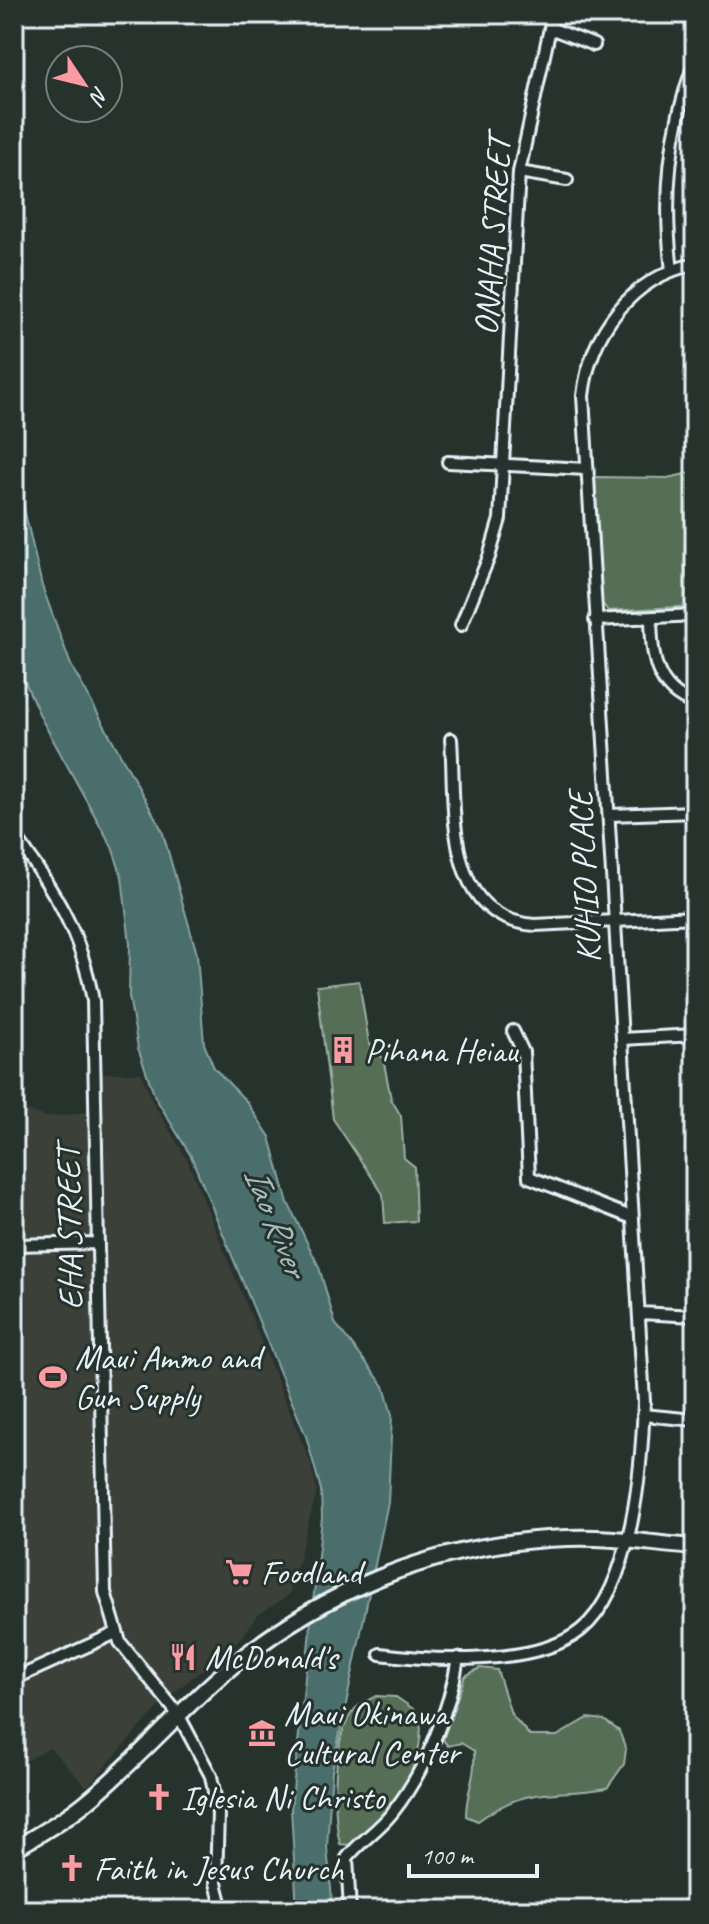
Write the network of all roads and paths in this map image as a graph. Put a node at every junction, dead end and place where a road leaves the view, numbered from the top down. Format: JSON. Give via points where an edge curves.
{"nodes":[{"id":1,"x":553,"y":14,"type":"edge"},
{"id":2,"x":550,"y":28,"type":"junction"},
{"id":3,"x":594,"y":45,"type":"dead end"},
{"id":4,"x":695,"y":61,"type":"edge"},
{"id":5,"x":519,"y":172,"type":"junction"},
{"id":6,"x":567,"y":180,"type":"dead end"},
{"id":7,"x":695,"y":264,"type":"edge"},
{"id":8,"x":672,"y":271,"type":"junction"},
{"id":9,"x":448,"y":462,"type":"dead end"},
{"id":10,"x":506,"y":465,"type":"junction"},
{"id":11,"x":586,"y":469,"type":"junction"},
{"id":12,"x":695,"y":615,"type":"edge"},
{"id":13,"x":651,"y":618,"type":"junction"},
{"id":14,"x":595,"y":620,"type":"junction"},
{"id":15,"x":461,"y":625,"type":"dead end"},
{"id":16,"x":695,"y":704,"type":"edge"},
{"id":17,"x":451,"y":739,"type":"dead end"},
{"id":18,"x":695,"y":812,"type":"edge"},
{"id":19,"x":609,"y":815,"type":"junction"},
{"id":20,"x":14,"y":834,"type":"edge"},
{"id":21,"x":695,"y":917,"type":"edge"},
{"id":22,"x":615,"y":918,"type":"junction"},
{"id":23,"x":513,"y":1031,"type":"dead end"},
{"id":24,"x":695,"y":1035,"type":"edge"},
{"id":25,"x":622,"y":1039,"type":"junction"},
{"id":26,"x":633,"y":1218,"type":"junction"},
{"id":27,"x":98,"y":1243,"type":"junction"},
{"id":28,"x":14,"y":1245,"type":"edge"},
{"id":29,"x":640,"y":1313,"type":"junction"},
{"id":30,"x":695,"y":1316,"type":"edge"},
{"id":31,"x":643,"y":1415,"type":"junction"},
{"id":32,"x":695,"y":1420,"type":"edge"},
{"id":33,"x":626,"y":1540,"type":"junction"},
{"id":34,"x":695,"y":1547,"type":"edge"},
{"id":35,"x":116,"y":1633,"type":"junction"},
{"id":36,"x":380,"y":1654,"type":"dead end"},
{"id":37,"x":458,"y":1658,"type":"junction"},
{"id":38,"x":14,"y":1679,"type":"edge"},
{"id":39,"x":178,"y":1714,"type":"junction"},
{"id":40,"x":14,"y":1849,"type":"edge"},
{"id":41,"x":223,"y":1910,"type":"edge"},
{"id":42,"x":350,"y":1910,"type":"edge"}],
"edges":[{"from":1,"to":2,"type":"street","name":"ONAHA STREET"},
{"from":2,"to":3,"type":"street"},
{"from":2,"to":5,"type":"street","name":"ONAHA STREET"},
{"from":4,"to":8,"type":"street","via":[[682,96],[668,168],[666,227]]},
{"from":5,"to":6,"type":"street"},
{"from":5,"to":10,"type":"street","name":"ONAHA STREET"},
{"from":7,"to":8,"type":"street","name":"KUHIO PLACE"},
{"from":8,"to":11,"type":"street","name":"KUHIO PLACE","via":[[620,307],[594,348],[583,396]]},
{"from":9,"to":10,"type":"street"},
{"from":10,"to":11,"type":"street"},
{"from":10,"to":15,"type":"street","name":"ONAHA STREET","via":[[495,538]]},
{"from":11,"to":14,"type":"street","name":"KUHIO PLACE"},
{"from":12,"to":13,"type":"street"},
{"from":13,"to":14,"type":"street"},
{"from":13,"to":16,"type":"street","via":[[653,657],[660,676],[678,696]]},
{"from":14,"to":19,"type":"street","name":"KUHIO PLACE"},
{"from":17,"to":22,"type":"street","via":[[460,861],[479,900],[500,916],[526,924]]},
{"from":18,"to":19,"type":"street"},
{"from":19,"to":22,"type":"street","name":"KUHIO PLACE"},
{"from":20,"to":27,"type":"street","name":"EHA STREET","via":[[53,889],[86,963],[94,1018]]},
{"from":21,"to":22,"type":"street"},
{"from":22,"to":25,"type":"street","name":"KUHIO PLACE"},
{"from":23,"to":26,"type":"street","via":[[523,1052],[529,1177]]},
{"from":24,"to":25,"type":"street"},
{"from":25,"to":26,"type":"street","name":"KUHIO PLACE"},
{"from":26,"to":29,"type":"street","name":"KUHIO PLACE"},
{"from":27,"to":28,"type":"street"},
{"from":27,"to":35,"type":"street","name":"EHA STREET","via":[[104,1575]]},
{"from":29,"to":30,"type":"street"},
{"from":29,"to":31,"type":"street","name":"KUHIO PLACE"},
{"from":31,"to":32,"type":"street"},
{"from":31,"to":33,"type":"street","name":"KUHIO PLACE"},
{"from":33,"to":34,"type":"street"},
{"from":33,"to":37,"type":"street","name":"KUHIO PLACE","via":[[610,1594],[581,1631],[538,1651]]},
{"from":33,"to":39,"type":"street","via":[[572,1537],[485,1544],[389,1574],[301,1616],[254,1648]]},
{"from":35,"to":38,"type":"street"},
{"from":35,"to":39,"type":"street","name":"EHA STREET","via":[[135,1665]]},
{"from":36,"to":37,"type":"street","name":"KUHIO PLACE"},
{"from":37,"to":42,"type":"street","via":[[455,1680],[418,1775],[390,1815],[347,1858]]},
{"from":39,"to":40,"type":"street","via":[[91,1798]]},
{"from":39,"to":41,"type":"street","name":"EHA STREET","via":[[215,1788],[216,1883]]}]}
